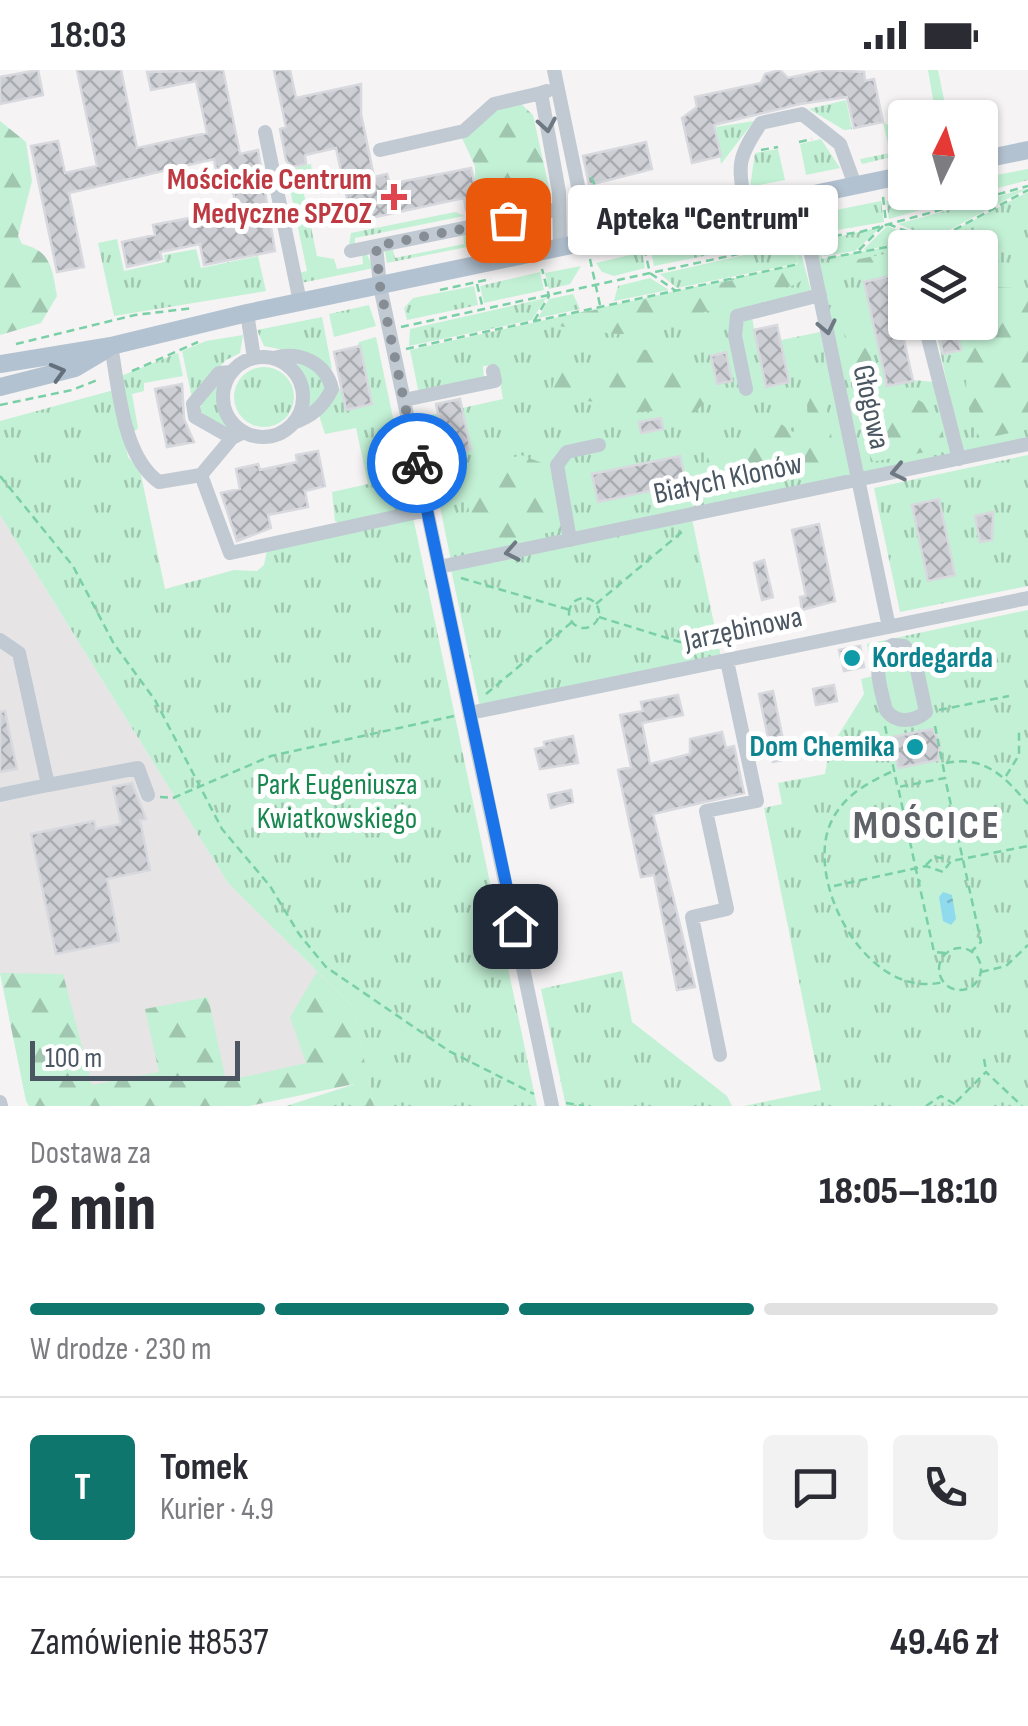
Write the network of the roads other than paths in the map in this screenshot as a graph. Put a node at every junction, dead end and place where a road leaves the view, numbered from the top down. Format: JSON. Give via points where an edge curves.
{"nodes":[{"id":1,"x":554,"y":70,"type":"edge"},
{"id":2,"x":558,"y":87,"type":"junction"},
{"id":3,"x":541,"y":94,"type":"junction"},
{"id":4,"x":265,"y":132,"type":"dead end"},
{"id":5,"x":380,"y":150,"type":"dead end"},
{"id":6,"x":1028,"y":150,"type":"edge"},
{"id":7,"x":998,"y":156,"type":"edge"},
{"id":8,"x":888,"y":179,"type":"edge"},
{"id":9,"x":855,"y":186,"type":"junction"},
{"id":10,"x":799,"y":198,"type":"junction"},
{"id":11,"x":746,"y":208,"type":"junction"},
{"id":12,"x":558,"y":209,"type":"junction"},
{"id":13,"x":478,"y":226,"type":"junction"},
{"id":14,"x":599,"y":239,"type":"junction"},
{"id":15,"x":376,"y":246,"type":"junction"},
{"id":16,"x":560,"y":246,"type":"junction"},
{"id":17,"x":351,"y":251,"type":"dead end"},
{"id":18,"x":487,"y":263,"type":"junction"},
{"id":19,"x":380,"y":286,"type":"junction"},
{"id":20,"x":820,"y":296,"type":"junction"},
{"id":21,"x":300,"y":302,"type":"junction"},
{"id":22,"x":247,"y":313,"type":"junction"},
{"id":23,"x":929,"y":340,"type":"edge"},
{"id":24,"x":112,"y":346,"type":"junction"},
{"id":25,"x":254,"y":358,"type":"junction"},
{"id":26,"x":273,"y":358,"type":"junction"},
{"id":27,"x":0,"y":364,"type":"edge"},
{"id":28,"x":493,"y":371,"type":"dead end"},
{"id":29,"x":232,"y":372,"type":"junction"},
{"id":30,"x":0,"y":387,"type":"edge"},
{"id":31,"x":746,"y":389,"type":"dead end"},
{"id":32,"x":404,"y":400,"type":"junction"},
{"id":33,"x":293,"y":422,"type":"junction"},
{"id":34,"x":238,"y":435,"type":"junction"},
{"id":35,"x":599,"y":444,"type":"dead end"},
{"id":36,"x":1028,"y":444,"type":"edge"},
{"id":37,"x":959,"y":459,"type":"junction"},
{"id":38,"x":201,"y":475,"type":"junction"},
{"id":39,"x":858,"y":480,"type":"junction"},
{"id":40,"x":427,"y":510,"type":"junction"},
{"id":41,"x":570,"y":540,"type":"junction"},
{"id":42,"x":445,"y":571,"type":"junction"},
{"id":43,"x":1028,"y":598,"type":"edge"},
{"id":44,"x":889,"y":627,"type":"junction"},
{"id":45,"x":0,"y":640,"type":"edge"},
{"id":46,"x":721,"y":662,"type":"junction"},
{"id":47,"x":474,"y":707,"type":"junction"},
{"id":48,"x":889,"y":715,"type":"joint"},
{"id":49,"x":48,"y":785,"type":"junction"},
{"id":50,"x":0,"y":795,"type":"edge"},
{"id":51,"x":148,"y":795,"type":"dead end"},
{"id":52,"x":720,"y":1056,"type":"dead end"},
{"id":53,"x":551,"y":1103,"type":"edge"}],
"edges":[{"from":1,"to":2,"type":"street"},
{"from":2,"to":3,"type":"street"},
{"from":2,"to":14,"type":"street"},
{"from":3,"to":5,"type":"street","via":[[494,104],[464,131]]},
{"from":3,"to":12,"type":"street","one_way":true},
{"from":4,"to":21,"type":"street"},
{"from":6,"to":7,"type":"main road"},
{"from":8,"to":9,"type":"main road"},
{"from":9,"to":10,"type":"main road"},
{"from":9,"to":11,"type":"street","via":[[840,144],[802,114],[761,123],[740,154]]},
{"from":10,"to":11,"type":"main road"},
{"from":10,"to":20,"type":"street","name":"Głogowa"},
{"from":11,"to":14,"type":"main road"},
{"from":12,"to":13,"type":"street"},
{"from":12,"to":16,"type":"street"},
{"from":13,"to":15,"type":"street"},
{"from":13,"to":18,"type":"street"},
{"from":14,"to":16,"type":"main road"},
{"from":15,"to":17,"type":"street"},
{"from":15,"to":19,"type":"street"},
{"from":16,"to":18,"type":"main road"},
{"from":18,"to":19,"type":"main road"},
{"from":19,"to":21,"type":"main road"},
{"from":19,"to":32,"type":"street"},
{"from":20,"to":31,"type":"street","via":[[738,316]]},
{"from":20,"to":39,"type":"street","name":"Głogowa","one_way":true},
{"from":21,"to":22,"type":"main road"},
{"from":22,"to":24,"type":"main road"},
{"from":22,"to":25,"type":"street"},
{"from":23,"to":37,"type":"street"},
{"from":24,"to":27,"type":"main road"},
{"from":30,"to":24,"type":"main road","one_way":true,"via":[[75,368]]},
{"from":24,"to":38,"type":"street","via":[[128,434],[145,468],[160,482]]},
{"from":25,"to":26,"type":"street"},
{"from":25,"to":29,"type":"street"},
{"from":26,"to":33,"type":"street","via":[[300,383],[302,402]]},
{"from":26,"to":33,"type":"street","via":[[290,354],[329,376],[327,399],[311,416]]},
{"from":28,"to":32,"type":"street","via":[[496,382]]},
{"from":29,"to":34,"type":"street","via":[[224,404]]},
{"from":29,"to":34,"type":"street","via":[[219,373],[193,404],[195,417]]},
{"from":32,"to":40,"type":"street"},
{"from":33,"to":34,"type":"street","via":[[269,436]]},
{"from":34,"to":38,"type":"street"},
{"from":35,"to":41,"type":"street","via":[[568,452],[557,465]]},
{"from":36,"to":37,"type":"street","name":"Białych Klonów"},
{"from":37,"to":39,"type":"street","name":"Białych Klonów","one_way":true},
{"from":38,"to":40,"type":"street","via":[[230,554]]},
{"from":39,"to":41,"type":"street","name":"Białych Klonów"},
{"from":39,"to":44,"type":"street","name":"Głogowa"},
{"from":40,"to":42,"type":"street"},
{"from":41,"to":42,"type":"street","name":"Białych Klonów","one_way":true},
{"from":42,"to":47,"type":"street"},
{"from":43,"to":44,"type":"street","name":"Jarzębinowa"},
{"from":44,"to":46,"type":"street","name":"Jarzębinowa"},
{"from":45,"to":49,"type":"street","via":[[18,653]]},
{"from":46,"to":47,"type":"street","name":"Jarzębinowa"},
{"from":46,"to":52,"type":"street","via":[[757,801],[706,811],[727,909],[692,917]]},
{"from":47,"to":53,"type":"street"},
{"from":48,"to":48,"type":"street","via":[[878,666],[893,645],[912,653],[926,712],[908,720]]},
{"from":49,"to":50,"type":"street"},
{"from":49,"to":51,"type":"street","via":[[131,768],[143,774]]}]}
